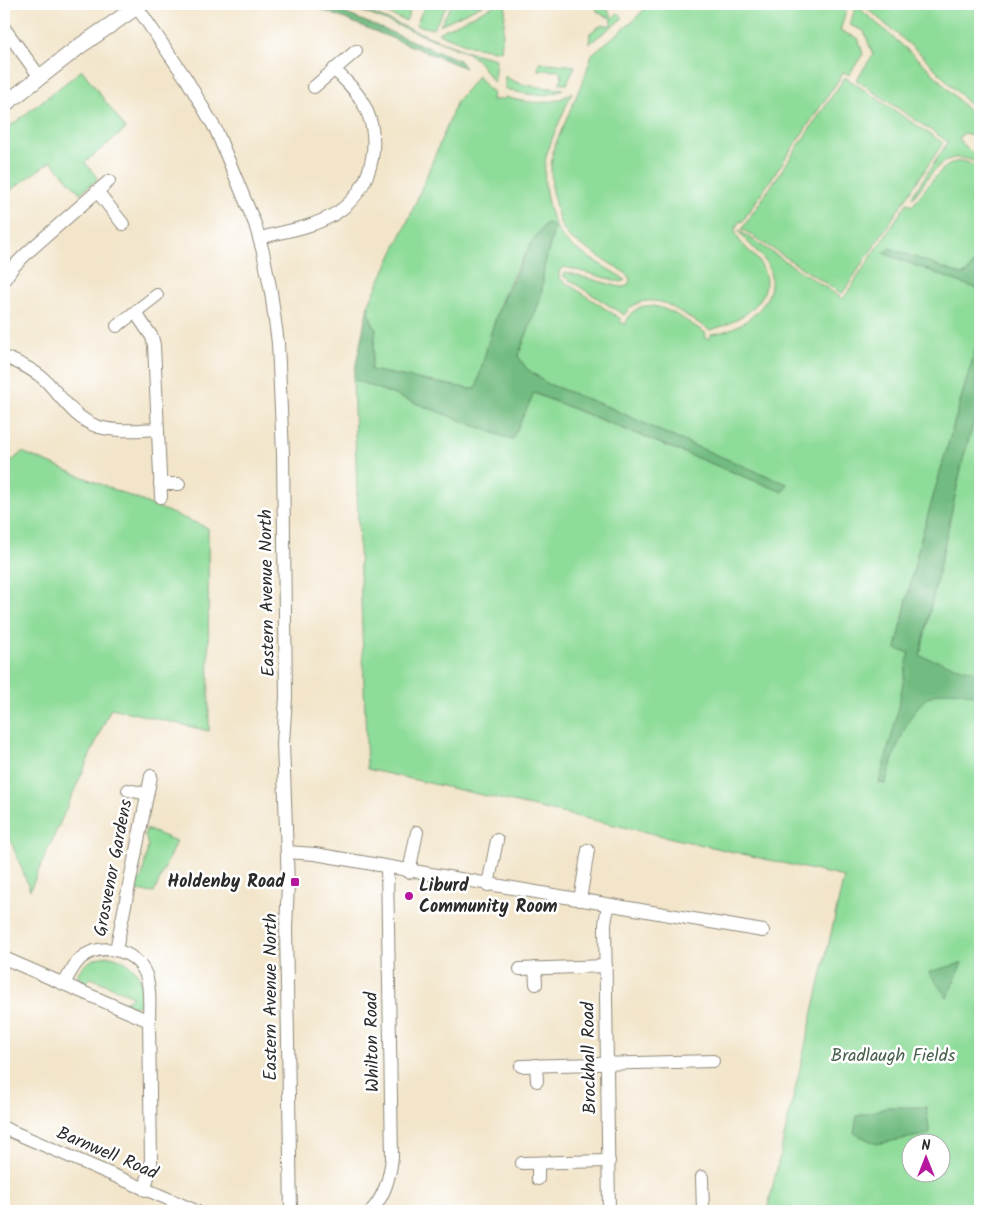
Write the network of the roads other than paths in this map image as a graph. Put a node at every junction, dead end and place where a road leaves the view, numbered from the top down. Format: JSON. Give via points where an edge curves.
{"nodes":[{"id":1,"x":139,"y":5,"type":"edge"},
{"id":2,"x":4,"y":28,"type":"edge"},
{"id":3,"x":356,"y":51,"type":"dead end"},
{"id":4,"x":334,"y":69,"type":"junction"},
{"id":5,"x":40,"y":77,"type":"junction"},
{"id":6,"x":314,"y":87,"type":"dead end"},
{"id":7,"x":4,"y":105,"type":"edge"},
{"id":8,"x":110,"y":181,"type":"dead end"},
{"id":9,"x":97,"y":191,"type":"junction"},
{"id":10,"x":123,"y":224,"type":"dead end"},
{"id":11,"x":260,"y":238,"type":"junction"},
{"id":12,"x":5,"y":276,"type":"edge"},
{"id":13,"x":157,"y":295,"type":"dead end"},
{"id":14,"x":135,"y":312,"type":"junction"},
{"id":15,"x":117,"y":326,"type":"dead end"},
{"id":16,"x":4,"y":357,"type":"edge"},
{"id":17,"x":157,"y":429,"type":"junction"},
{"id":18,"x":160,"y":484,"type":"junction"},
{"id":19,"x":179,"y":484,"type":"dead end"},
{"id":20,"x":161,"y":498,"type":"dead end"},
{"id":21,"x":151,"y":776,"type":"dead end"},
{"id":22,"x":128,"y":790,"type":"dead end"},
{"id":23,"x":147,"y":794,"type":"junction"},
{"id":24,"x":417,"y":832,"type":"dead end"},
{"id":25,"x":497,"y":840,"type":"dead end"},
{"id":26,"x":588,"y":850,"type":"dead end"},
{"id":27,"x":288,"y":852,"type":"junction"},
{"id":28,"x":387,"y":868,"type":"junction"},
{"id":29,"x":409,"y":872,"type":"junction"},
{"id":30,"x":488,"y":885,"type":"junction"},
{"id":31,"x":580,"y":900,"type":"junction"},
{"id":32,"x":608,"y":905,"type":"junction"},
{"id":33,"x":763,"y":931,"type":"dead end"},
{"id":34,"x":116,"y":950,"type":"junction"},
{"id":35,"x":4,"y":958,"type":"edge"},
{"id":36,"x":606,"y":966,"type":"junction"},
{"id":37,"x":535,"y":968,"type":"junction"},
{"id":38,"x":520,"y":969,"type":"dead end"},
{"id":39,"x":64,"y":984,"type":"junction"},
{"id":40,"x":536,"y":984,"type":"dead end"},
{"id":41,"x":150,"y":1022,"type":"junction"},
{"id":42,"x":713,"y":1061,"type":"dead end"},
{"id":43,"x":607,"y":1064,"type":"junction"},
{"id":44,"x":536,"y":1065,"type":"junction"},
{"id":45,"x":521,"y":1066,"type":"dead end"},
{"id":46,"x":537,"y":1081,"type":"dead end"},
{"id":47,"x":4,"y":1128,"type":"edge"},
{"id":48,"x":609,"y":1161,"type":"junction"},
{"id":49,"x":522,"y":1163,"type":"dead end"},
{"id":50,"x":538,"y":1163,"type":"junction"},
{"id":51,"x":702,"y":1176,"type":"dead end"},
{"id":52,"x":538,"y":1179,"type":"dead end"},
{"id":53,"x":145,"y":1190,"type":"junction"},
{"id":54,"x":373,"y":1210,"type":"edge"},
{"id":55,"x":196,"y":1211,"type":"edge"},
{"id":56,"x":291,"y":1211,"type":"edge"},
{"id":57,"x":610,"y":1211,"type":"edge"},
{"id":58,"x":703,"y":1211,"type":"edge"}],
"edges":[{"from":1,"to":5,"type":"street"},
{"from":1,"to":11,"type":"street","name":"Eastern Avenue North","via":[[211,122]]},
{"from":2,"to":5,"type":"street"},
{"from":3,"to":4,"type":"street"},
{"from":4,"to":6,"type":"street"},
{"from":4,"to":11,"type":"street","via":[[364,104],[372,126],[374,147],[368,173],[351,201],[334,215]]},
{"from":5,"to":7,"type":"street"},
{"from":8,"to":9,"type":"street"},
{"from":9,"to":10,"type":"street"},
{"from":9,"to":12,"type":"street"},
{"from":11,"to":27,"type":"street","name":"Eastern Avenue North","via":[[274,307],[282,422],[286,697],[283,743]]},
{"from":13,"to":14,"type":"street"},
{"from":14,"to":15,"type":"street"},
{"from":14,"to":17,"type":"street","via":[[154,345]]},
{"from":16,"to":17,"type":"street","via":[[33,371],[82,419],[114,430]]},
{"from":17,"to":18,"type":"street"},
{"from":18,"to":19,"type":"street"},
{"from":18,"to":20,"type":"street"},
{"from":21,"to":23,"type":"street","name":"Grosvenor Gardens"},
{"from":22,"to":23,"type":"street","name":"Grosvenor Gardens"},
{"from":23,"to":34,"type":"street","name":"Grosvenor Gardens"},
{"from":24,"to":29,"type":"street"},
{"from":25,"to":30,"type":"street"},
{"from":26,"to":31,"type":"street"},
{"from":27,"to":28,"type":"street"},
{"from":27,"to":56,"type":"street","name":"Eastern Avenue North","via":[[286,928]]},
{"from":28,"to":29,"type":"street"},
{"from":28,"to":54,"type":"street","name":"Whilton Road","via":[[392,1157],[387,1184]]},
{"from":29,"to":30,"type":"street"},
{"from":30,"to":31,"type":"street"},
{"from":31,"to":32,"type":"street"},
{"from":32,"to":33,"type":"street"},
{"from":32,"to":36,"type":"street","name":"Brockhall Road"},
{"from":34,"to":39,"type":"street","via":[[86,955],[73,967]]},
{"from":34,"to":41,"type":"street","via":[[134,958],[146,975]]},
{"from":35,"to":39,"type":"street"},
{"from":36,"to":37,"type":"street"},
{"from":36,"to":43,"type":"street","name":"Brockhall Road"},
{"from":37,"to":38,"type":"street"},
{"from":37,"to":40,"type":"street"},
{"from":39,"to":41,"type":"street"},
{"from":41,"to":53,"type":"street","via":[[151,1163]]},
{"from":42,"to":43,"type":"street"},
{"from":43,"to":44,"type":"street"},
{"from":43,"to":48,"type":"street","name":"Brockhall Road"},
{"from":44,"to":45,"type":"street"},
{"from":44,"to":46,"type":"street"},
{"from":47,"to":53,"type":"street","name":"Barnwell Road"},
{"from":48,"to":50,"type":"street"},
{"from":48,"to":57,"type":"street","name":"Brockhall Road"},
{"from":49,"to":50,"type":"street"},
{"from":50,"to":52,"type":"street"},
{"from":51,"to":58,"type":"street"},
{"from":53,"to":55,"type":"street","name":"Barnwell Road"}]}
